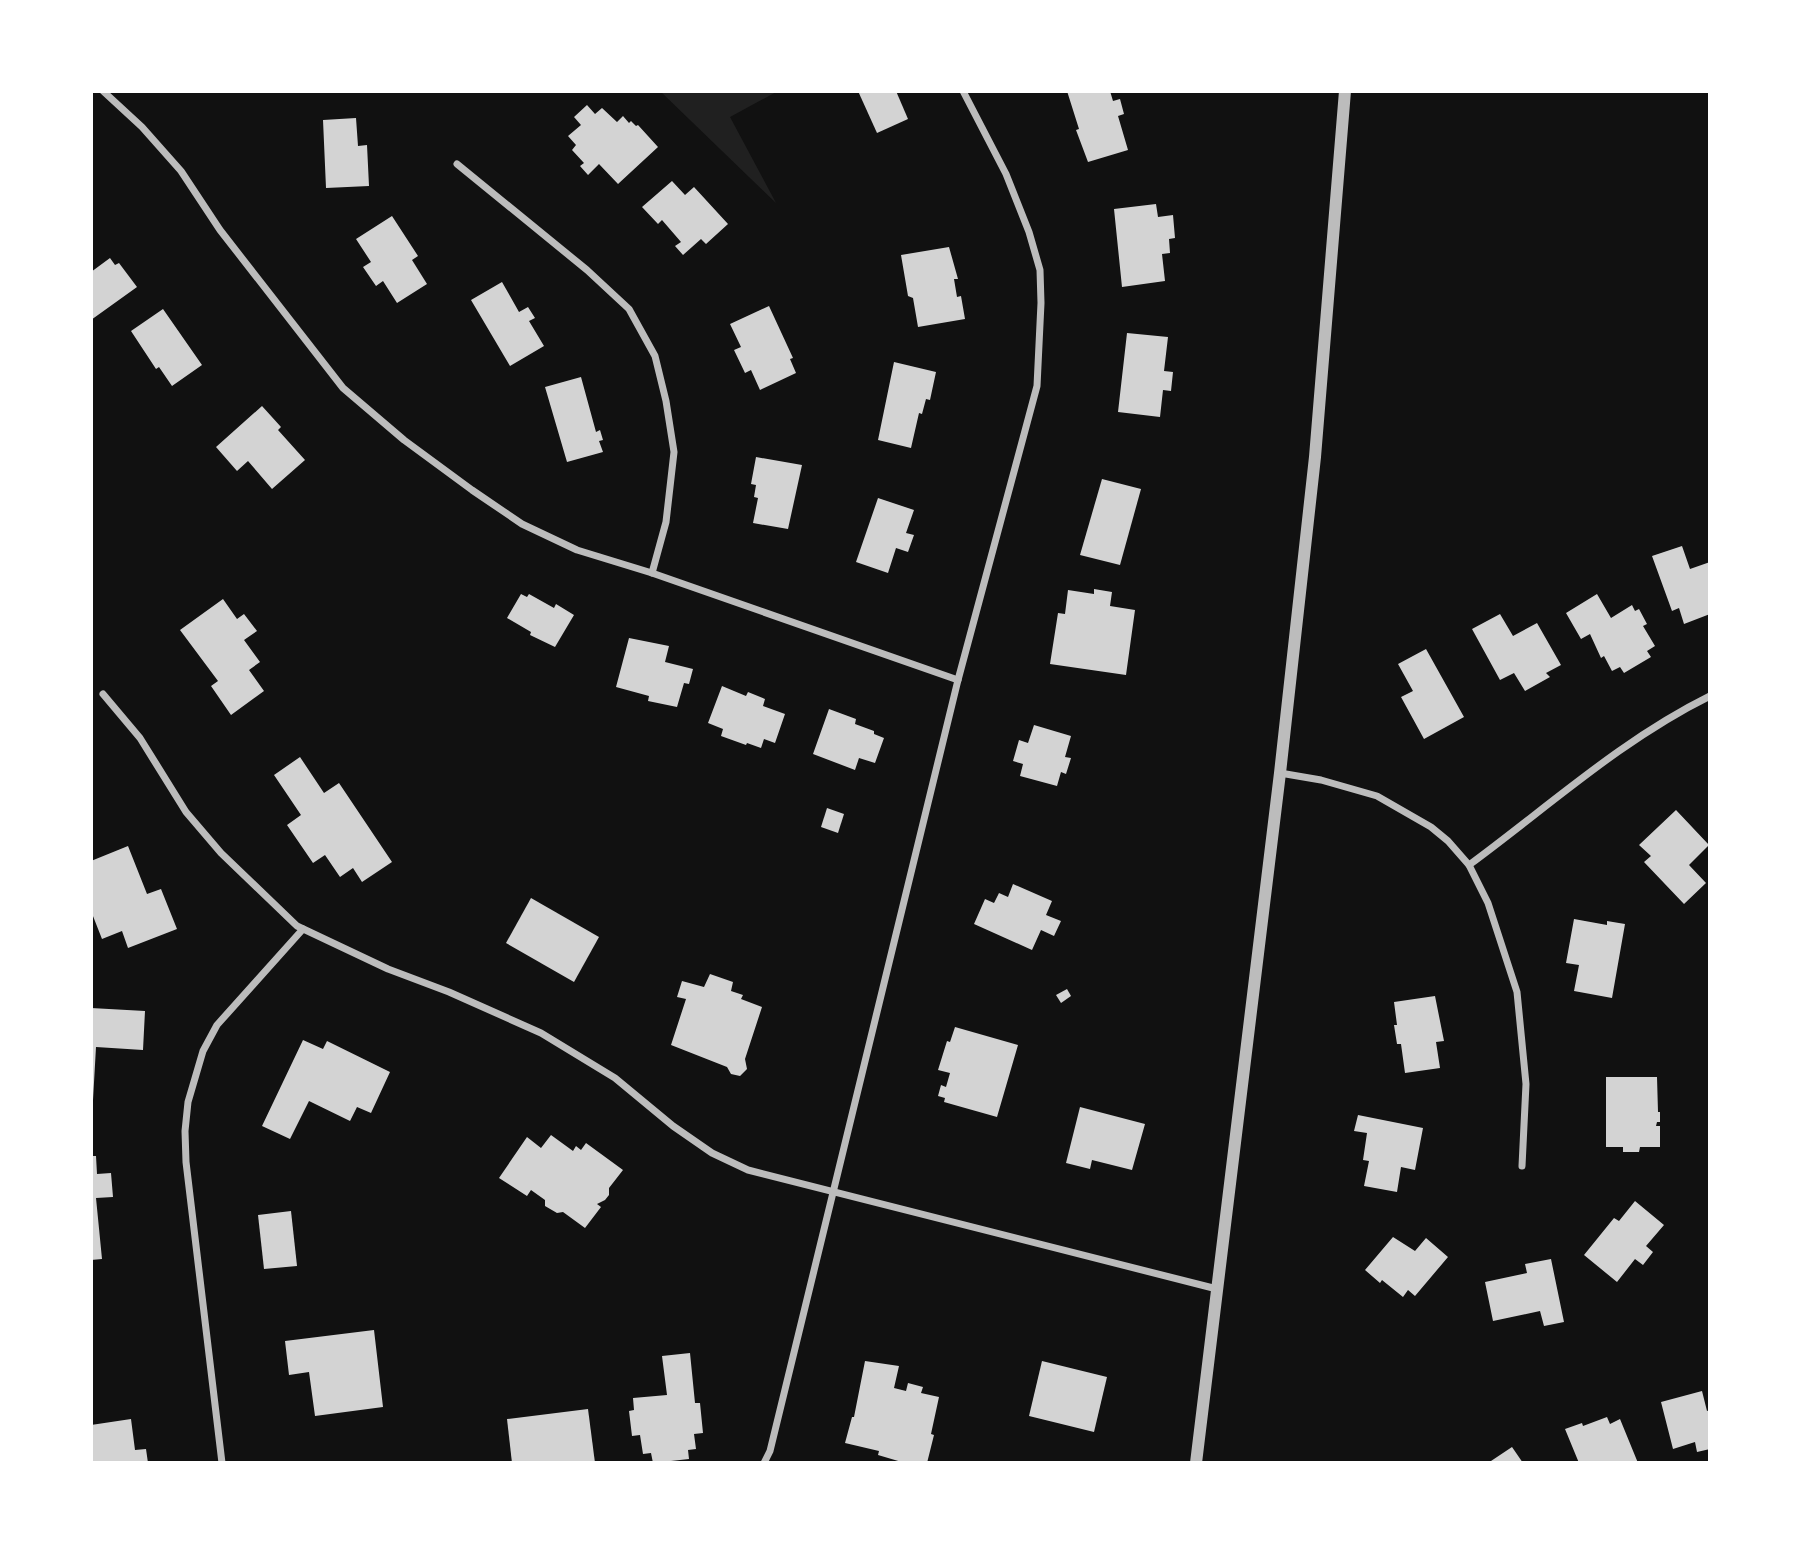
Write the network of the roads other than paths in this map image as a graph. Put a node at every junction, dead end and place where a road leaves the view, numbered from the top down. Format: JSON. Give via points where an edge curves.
{"nodes":[{"id":1,"x":103,"y":91,"type":"edge"},
{"id":2,"x":963,"y":91,"type":"edge"},
{"id":3,"x":1345,"y":91,"type":"edge"},
{"id":4,"x":457,"y":164,"type":"dead end"},
{"id":5,"x":652,"y":573,"type":"junction"},
{"id":6,"x":958,"y":680,"type":"junction"},
{"id":7,"x":103,"y":694,"type":"dead end"},
{"id":8,"x":1710,"y":696,"type":"edge"},
{"id":9,"x":1280,"y":773,"type":"junction"},
{"id":10,"x":1469,"y":865,"type":"junction"},
{"id":11,"x":303,"y":929,"type":"junction"},
{"id":12,"x":1522,"y":1166,"type":"dead end"},
{"id":13,"x":833,"y":1192,"type":"junction"},
{"id":14,"x":1217,"y":1289,"type":"junction"},
{"id":15,"x":222,"y":1463,"type":"edge"},
{"id":16,"x":764,"y":1463,"type":"edge"},
{"id":17,"x":1196,"y":1463,"type":"edge"}],
"edges":[{"from":1,"to":5,"type":"street","via":[[181,171],[220,230],[343,388],[404,440],[522,524],[577,550]]},
{"from":2,"to":6,"type":"street","via":[[1006,174],[1029,233],[1040,270],[1041,303],[1037,386]]},
{"from":3,"to":9,"type":"street","via":[[1315,457]]},
{"from":4,"to":5,"type":"street","via":[[629,309],[655,356],[674,452],[666,522]]},
{"from":5,"to":6,"type":"street"},
{"from":6,"to":13,"type":"street"},
{"from":7,"to":11,"type":"street","via":[[140,738],[187,812],[220,853]]},
{"from":8,"to":10,"type":"street","via":[[1594,768]]},
{"from":9,"to":10,"type":"street","via":[[1377,796],[1431,827]]},
{"from":9,"to":14,"type":"street"},
{"from":10,"to":12,"type":"street","via":[[1488,903],[1517,992],[1526,1084]]},
{"from":11,"to":13,"type":"street","via":[[541,1033],[615,1078],[712,1153]]},
{"from":11,"to":15,"type":"street","via":[[217,1025],[203,1051],[188,1102],[186,1162]]},
{"from":13,"to":14,"type":"street"},
{"from":13,"to":16,"type":"street"},
{"from":14,"to":17,"type":"street"}]}
